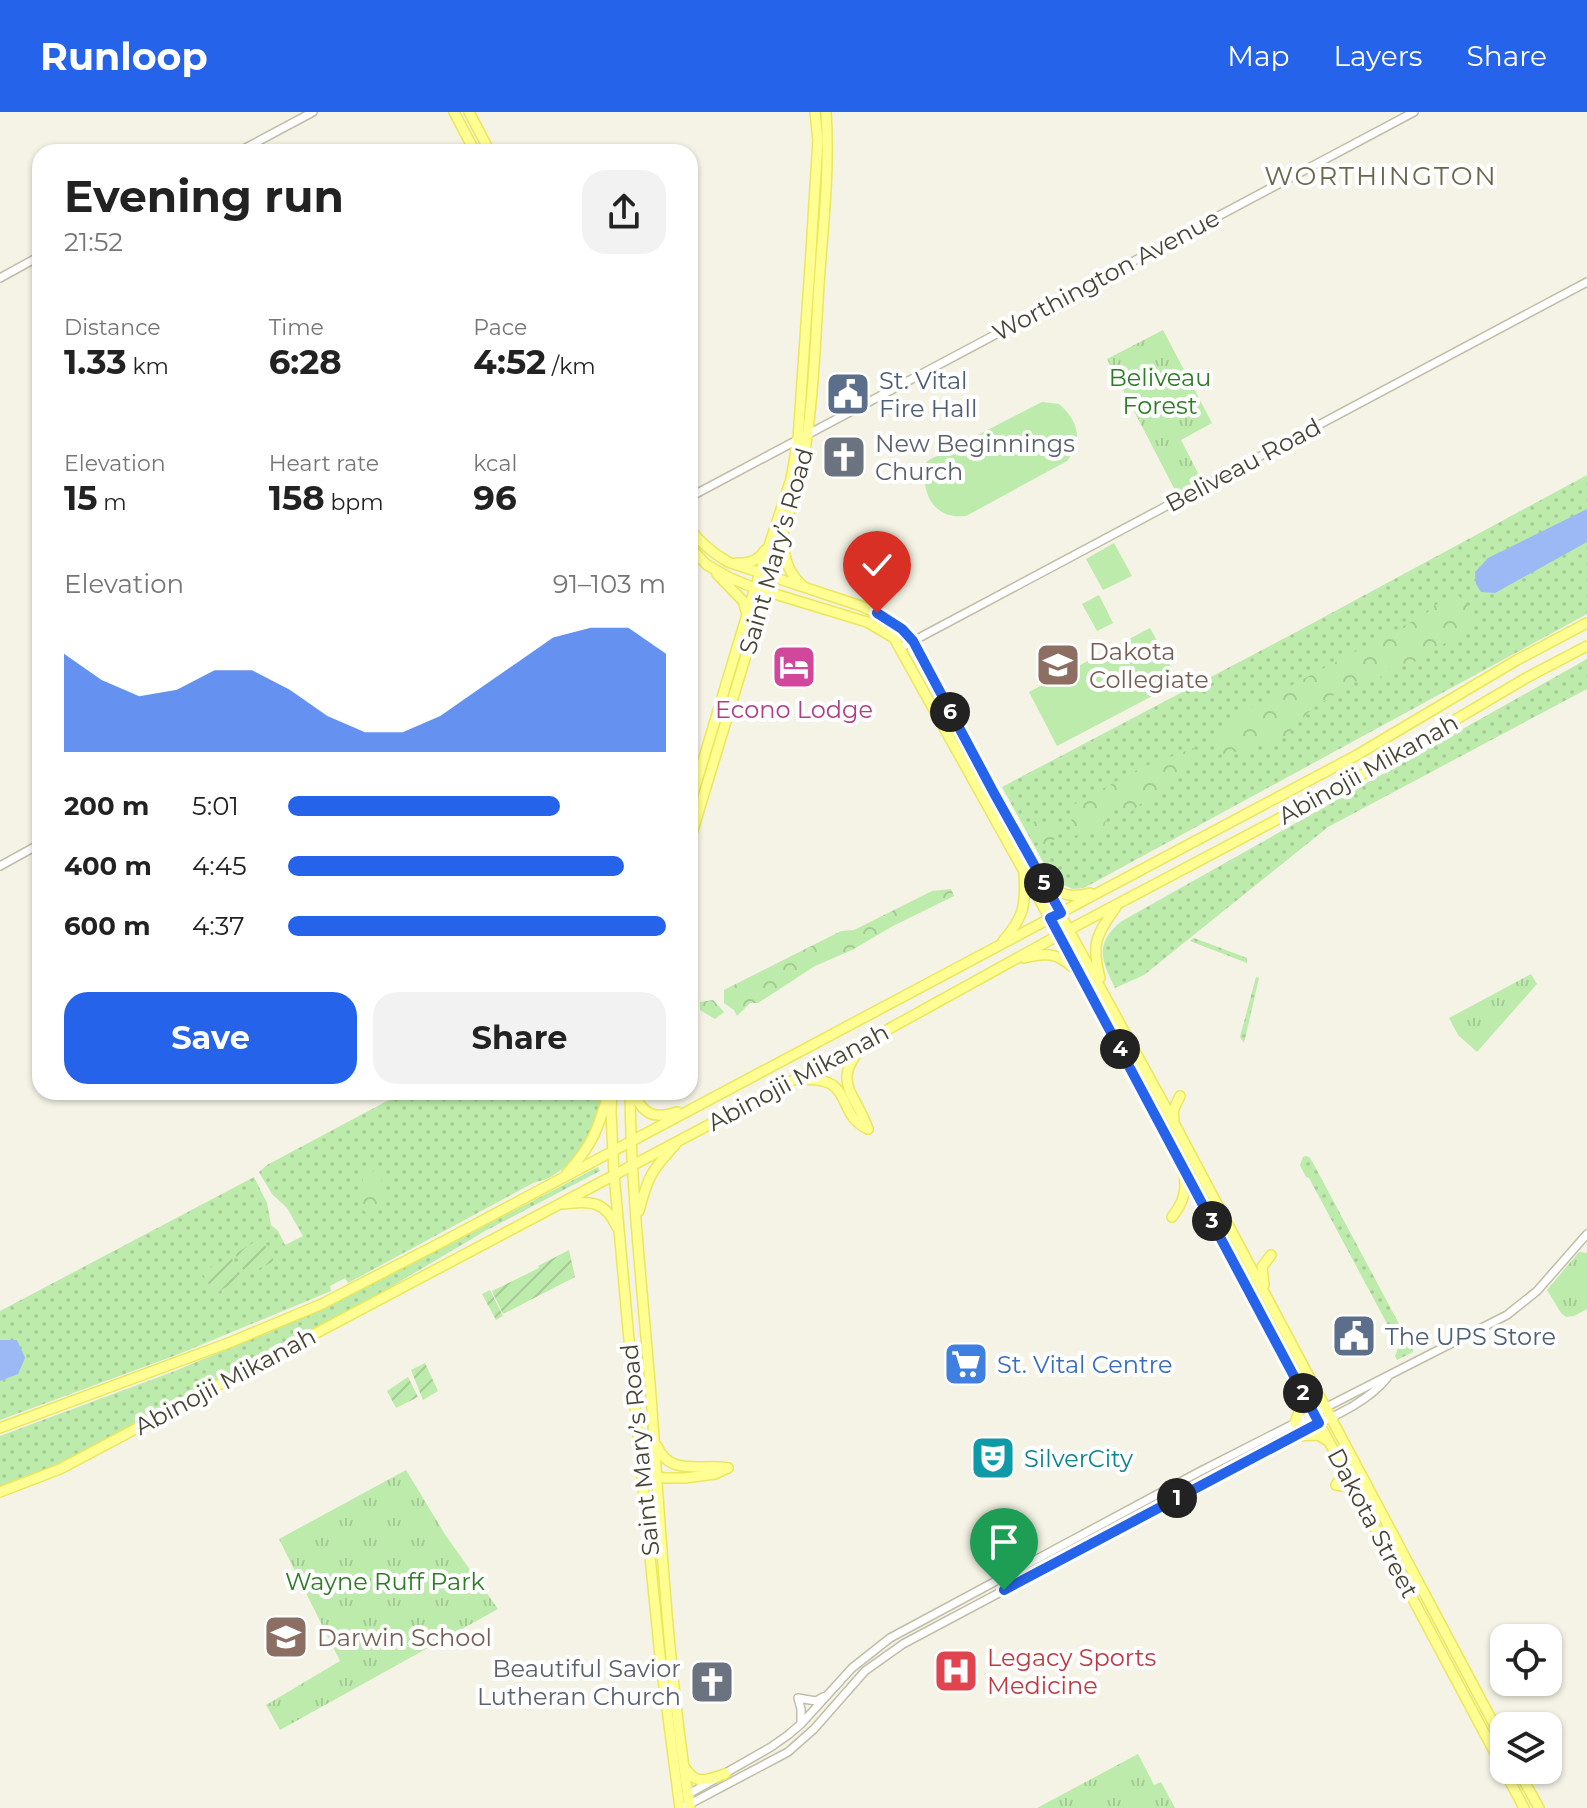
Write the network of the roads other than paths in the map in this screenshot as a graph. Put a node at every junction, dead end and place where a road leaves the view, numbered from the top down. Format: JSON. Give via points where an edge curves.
{"nodes":[{"id":1,"x":313,"y":112,"type":"edge"},
{"id":2,"x":454,"y":112,"type":"edge"},
{"id":3,"x":469,"y":112,"type":"edge"},
{"id":4,"x":815,"y":112,"type":"edge"},
{"id":5,"x":826,"y":112,"type":"edge"},
{"id":6,"x":1414,"y":112,"type":"edge"},
{"id":7,"x":253,"y":144,"type":"edge"},
{"id":8,"x":471,"y":144,"type":"edge"},
{"id":9,"x":486,"y":144,"type":"edge"},
{"id":10,"x":821,"y":178,"type":"junction"},
{"id":11,"x":32,"y":260,"type":"edge"},
{"id":12,"x":0,"y":278,"type":"edge"},
{"id":13,"x":1587,"y":282,"type":"edge"},
{"id":14,"x":805,"y":410,"type":"junction"},
{"id":15,"x":809,"y":433,"type":"junction"},
{"id":16,"x":798,"y":439,"type":"junction"},
{"id":17,"x":698,"y":493,"type":"edge"},
{"id":18,"x":779,"y":532,"type":"junction"},
{"id":19,"x":698,"y":540,"type":"edge"},
{"id":20,"x":698,"y":555,"type":"edge"},
{"id":21,"x":728,"y":562,"type":"junction"},
{"id":22,"x":712,"y":568,"type":"junction"},
{"id":23,"x":765,"y":575,"type":"junction"},
{"id":24,"x":755,"y":588,"type":"junction"},
{"id":25,"x":809,"y":590,"type":"junction"},
{"id":26,"x":766,"y":591,"type":"junction"},
{"id":27,"x":747,"y":616,"type":"junction"},
{"id":28,"x":1587,"y":623,"type":"edge"},
{"id":29,"x":913,"y":641,"type":"junction"},
{"id":30,"x":1587,"y":646,"type":"edge"},
{"id":31,"x":900,"y":648,"type":"junction"},
{"id":32,"x":698,"y":778,"type":"edge"},
{"id":33,"x":1000,"y":803,"type":"junction"},
{"id":34,"x":988,"y":809,"type":"junction"},
{"id":35,"x":698,"y":814,"type":"edge"},
{"id":36,"x":32,"y":848,"type":"edge"},
{"id":37,"x":0,"y":866,"type":"edge"},
{"id":38,"x":1024,"y":871,"type":"junction"},
{"id":39,"x":1044,"y":881,"type":"junction"},
{"id":40,"x":1108,"y":887,"type":"junction"},
{"id":41,"x":1116,"y":906,"type":"junction"},
{"id":42,"x":1061,"y":913,"type":"junction"},
{"id":43,"x":1050,"y":918,"type":"junction"},
{"id":44,"x":1070,"y":930,"type":"junction"},
{"id":45,"x":1059,"y":935,"type":"junction"},
{"id":46,"x":997,"y":947,"type":"junction"},
{"id":47,"x":1009,"y":962,"type":"junction"},
{"id":48,"x":1081,"y":977,"type":"junction"},
{"id":49,"x":1104,"y":993,"type":"junction"},
{"id":50,"x":867,"y":1041,"type":"junction"},
{"id":51,"x":792,"y":1081,"type":"junction"},
{"id":52,"x":1180,"y":1096,"type":"dead end"},
{"id":53,"x":608,"y":1100,"type":"edge"},
{"id":54,"x":611,"y":1100,"type":"edge"},
{"id":55,"x":631,"y":1100,"type":"edge"},
{"id":56,"x":636,"y":1100,"type":"edge"},
{"id":57,"x":696,"y":1106,"type":"junction"},
{"id":58,"x":1174,"y":1123,"type":"junction"},
{"id":59,"x":680,"y":1139,"type":"junction"},
{"id":60,"x":630,"y":1142,"type":"junction"},
{"id":61,"x":613,"y":1152,"type":"junction"},
{"id":62,"x":632,"y":1164,"type":"junction"},
{"id":63,"x":1183,"y":1167,"type":"junction"},
{"id":64,"x":614,"y":1174,"type":"junction"},
{"id":65,"x":561,"y":1179,"type":"junction"},
{"id":66,"x":552,"y":1206,"type":"junction"},
{"id":67,"x":1172,"y":1217,"type":"dead end"},
{"id":68,"x":637,"y":1219,"type":"junction"},
{"id":69,"x":1587,"y":1234,"type":"edge"},
{"id":70,"x":621,"y":1237,"type":"junction"},
{"id":71,"x":1242,"y":1252,"type":"junction"},
{"id":72,"x":1268,"y":1300,"type":"junction"},
{"id":73,"x":1389,"y":1377,"type":"junction"},
{"id":74,"x":1301,"y":1389,"type":"junction"},
{"id":75,"x":1325,"y":1408,"type":"junction"},
{"id":76,"x":1314,"y":1413,"type":"junction"},
{"id":77,"x":1331,"y":1418,"type":"junction"},
{"id":78,"x":1295,"y":1423,"type":"junction"},
{"id":79,"x":1319,"y":1423,"type":"junction"},
{"id":80,"x":0,"y":1428,"type":"edge"},
{"id":81,"x":1294,"y":1436,"type":"junction"},
{"id":82,"x":654,"y":1437,"type":"junction"},
{"id":83,"x":1328,"y":1441,"type":"junction"},
{"id":84,"x":641,"y":1465,"type":"junction"},
{"id":85,"x":657,"y":1477,"type":"junction"},
{"id":86,"x":0,"y":1492,"type":"edge"},
{"id":87,"x":644,"y":1498,"type":"junction"},
{"id":88,"x":659,"y":1509,"type":"junction"},
{"id":89,"x":646,"y":1520,"type":"junction"},
{"id":90,"x":660,"y":1527,"type":"junction"},
{"id":91,"x":827,"y":1695,"type":"junction"},
{"id":92,"x":1490,"y":1717,"type":"edge"},
{"id":93,"x":801,"y":1724,"type":"junction"},
{"id":94,"x":1490,"y":1744,"type":"edge"},
{"id":95,"x":683,"y":1763,"type":"junction"},
{"id":96,"x":725,"y":1774,"type":"junction"},
{"id":97,"x":1511,"y":1784,"type":"edge"},
{"id":98,"x":1526,"y":1784,"type":"edge"},
{"id":99,"x":685,"y":1804,"type":"edge"},
{"id":100,"x":1524,"y":1808,"type":"edge"},
{"id":101,"x":1539,"y":1808,"type":"edge"}],
"edges":[{"from":1,"to":7,"type":"street"},
{"from":2,"to":8,"type":"main road"},
{"from":3,"to":9,"type":"main road"},
{"from":4,"to":10,"type":"main road","name":"Saint Mary’s Road"},
{"from":5,"to":10,"type":"main road","name":"Saint Mary’s Road","via":[[828,140]]},
{"from":6,"to":15,"type":"street","name":"Worthington Avenue"},
{"from":10,"to":14,"type":"main road","name":"Saint Mary’s Road"},
{"from":11,"to":12,"type":"street"},
{"from":13,"to":29,"type":"street","name":"Beliveau Road"},
{"from":14,"to":15,"type":"main road","name":"Saint Mary’s Road"},
{"from":14,"to":16,"type":"main road","name":"Saint Mary’s Road"},
{"from":15,"to":16,"type":"street","name":"Worthington Avenue"},
{"from":15,"to":18,"type":"main road","name":"Saint Mary’s Road","via":[[801,474]]},
{"from":16,"to":17,"type":"street","name":"Worthington Avenue"},
{"from":16,"to":18,"type":"main road","name":"Saint Mary’s Road"},
{"from":18,"to":21,"type":"main road","via":[[761,556],[746,564]]},
{"from":18,"to":23,"type":"main road","name":"Saint Mary’s Road"},
{"from":18,"to":25,"type":"main road","via":[[788,567]]},
{"from":19,"to":21,"type":"main road","name":"Dakota Street"},
{"from":20,"to":22,"type":"main road"},
{"from":21,"to":23,"type":"main road","name":"Dakota Street"},
{"from":22,"to":24,"type":"main road","name":"Dakota Street"},
{"from":22,"to":27,"type":"main road","via":[[743,601]]},
{"from":23,"to":24,"type":"main road","name":"Saint Mary’s Road"},
{"from":23,"to":25,"type":"main road","name":"Dakota Street"},
{"from":23,"to":26,"type":"main road","name":"Saint Mary’s Road"},
{"from":24,"to":26,"type":"main road","name":"Dakota Street"},
{"from":24,"to":27,"type":"main road","name":"Saint Mary’s Road"},
{"from":25,"to":29,"type":"main road","name":"Dakota Street","via":[[877,613]]},
{"from":26,"to":31,"type":"main road","name":"Dakota Street","via":[[867,622],[894,638]]},
{"from":26,"to":35,"type":"main road","name":"Saint Mary’s Road"},
{"from":27,"to":32,"type":"main road","name":"Saint Mary’s Road"},
{"from":28,"to":40,"type":"main road","name":"Abinojii Mikanah","via":[[1357,755]]},
{"from":29,"to":31,"type":"street","name":"Beliveau Road"},
{"from":29,"to":33,"type":"main road","name":"Dakota Street"},
{"from":30,"to":41,"type":"main road","name":"Abinojii Mikanah"},
{"from":31,"to":34,"type":"main road","name":"Dakota Street"},
{"from":33,"to":34,"type":"main road"},
{"from":33,"to":39,"type":"main road","name":"Dakota Street"},
{"from":34,"to":38,"type":"main road","name":"Dakota Street"},
{"from":36,"to":37,"type":"street"},
{"from":38,"to":43,"type":"main road","name":"Dakota Street"},
{"from":38,"to":46,"type":"main road","via":[[1021,917]]},
{"from":39,"to":40,"type":"main road","via":[[1072,896]]},
{"from":39,"to":42,"type":"main road","name":"Dakota Street"},
{"from":40,"to":42,"type":"main road","name":"Abinojii Mikanah"},
{"from":41,"to":44,"type":"main road","name":"Abinojii Mikanah"},
{"from":41,"to":49,"type":"main road","via":[[1097,936],[1095,950]]},
{"from":42,"to":43,"type":"main road","name":"Abinojii Mikanah"},
{"from":42,"to":44,"type":"main road","name":"Dakota Street"},
{"from":43,"to":45,"type":"main road","name":"Dakota Street"},
{"from":43,"to":46,"type":"main road","name":"Abinojii Mikanah"},
{"from":44,"to":45,"type":"main road","name":"Abinojii Mikanah"},
{"from":44,"to":49,"type":"main road","name":"Dakota Street"},
{"from":45,"to":47,"type":"main road","name":"Abinojii Mikanah"},
{"from":45,"to":48,"type":"main road","name":"Dakota Street"},
{"from":46,"to":57,"type":"main road","name":"Abinojii Mikanah"},
{"from":47,"to":48,"type":"main road","via":[[1050,953]]},
{"from":47,"to":50,"type":"main road","name":"Abinojii Mikanah"},
{"from":48,"to":63,"type":"main road","name":"Dakota Street"},
{"from":49,"to":58,"type":"main road","name":"Dakota Street"},
{"from":50,"to":51,"type":"main road","name":"Abinojii Mikanah"},
{"from":50,"to":51,"type":"main road","via":[[852,1058],[846,1081],[868,1129],[857,1125],[837,1087],[828,1081]]},
{"from":51,"to":59,"type":"main road","name":"Abinojii Mikanah"},
{"from":52,"to":58,"type":"main road"},
{"from":53,"to":65,"type":"main road","via":[[584,1155]]},
{"from":54,"to":61,"type":"main road","name":"Saint Mary’s Road"},
{"from":55,"to":60,"type":"main road","name":"Saint Mary’s Road"},
{"from":56,"to":57,"type":"main road","via":[[655,1116]]},
{"from":57,"to":60,"type":"main road","name":"Abinojii Mikanah"},
{"from":58,"to":71,"type":"main road","name":"Dakota Street"},
{"from":59,"to":62,"type":"main road","name":"Abinojii Mikanah"},
{"from":59,"to":68,"type":"main road","via":[[647,1180]]},
{"from":60,"to":61,"type":"main road","name":"Abinojii Mikanah"},
{"from":60,"to":62,"type":"main road","name":"Saint Mary’s Road"},
{"from":61,"to":64,"type":"main road","name":"Saint Mary’s Road"},
{"from":61,"to":65,"type":"main road","name":"Abinojii Mikanah"},
{"from":62,"to":64,"type":"main road","name":"Abinojii Mikanah"},
{"from":62,"to":68,"type":"main road","name":"Saint Mary’s Road"},
{"from":63,"to":67,"type":"main road","via":[[1186,1188]]},
{"from":63,"to":74,"type":"main road","name":"Dakota Street"},
{"from":64,"to":66,"type":"main road","name":"Abinojii Mikanah"},
{"from":64,"to":70,"type":"main road","name":"Saint Mary’s Road"},
{"from":65,"to":80,"type":"main road","name":"Abinojii Mikanah","via":[[322,1304]]},
{"from":66,"to":70,"type":"main road","via":[[600,1206],[609,1212]]},
{"from":66,"to":86,"type":"main road","name":"Abinojii Mikanah","via":[[60,1469]]},
{"from":68,"to":82,"type":"main road","name":"Saint Mary’s Road"},
{"from":69,"to":73,"type":"street","via":[[1518,1308]]},
{"from":70,"to":84,"type":"main road","name":"Saint Mary’s Road"},
{"from":71,"to":72,"type":"main road","name":"Dakota Street"},
{"from":71,"to":72,"type":"main road","via":[[1249,1257],[1271,1255],[1261,1277]]},
{"from":72,"to":75,"type":"main road","name":"Dakota Street"},
{"from":73,"to":75,"type":"street"},
{"from":73,"to":77,"type":"street"},
{"from":74,"to":76,"type":"main road","name":"Dakota Street"},
{"from":74,"to":78,"type":"main road"},
{"from":75,"to":76,"type":"street"},
{"from":75,"to":77,"type":"main road","name":"Dakota Street"},
{"from":76,"to":78,"type":"street"},
{"from":76,"to":79,"type":"main road","name":"Dakota Street"},
{"from":77,"to":79,"type":"street"},
{"from":77,"to":92,"type":"main road","name":"Dakota Street"},
{"from":78,"to":91,"type":"street","via":[[890,1638]]},
{"from":79,"to":81,"type":"street"},
{"from":79,"to":83,"type":"main road","name":"Dakota Street"},
{"from":81,"to":83,"type":"main road","via":[[1318,1435]]},
{"from":81,"to":99,"type":"street","via":[[903,1644],[865,1671],[788,1752]]},
{"from":82,"to":85,"type":"main road","name":"Saint Mary’s Road"},
{"from":82,"to":85,"type":"main road","via":[[669,1463],[728,1468],[685,1478]]},
{"from":83,"to":94,"type":"main road","name":"Dakota Street","via":[[1342,1466],[1336,1485],[1355,1491]]},
{"from":84,"to":85,"type":"main road"},
{"from":84,"to":87,"type":"main road","name":"Saint Mary’s Road"},
{"from":85,"to":88,"type":"main road","name":"Saint Mary’s Road"},
{"from":87,"to":88,"type":"main road"},
{"from":87,"to":89,"type":"main road","name":"Saint Mary’s Road"},
{"from":88,"to":90,"type":"main road","name":"Saint Mary’s Road"},
{"from":89,"to":90,"type":"main road"},
{"from":89,"to":99,"type":"main road","name":"Saint Mary’s Road","via":[[659,1647]]},
{"from":90,"to":95,"type":"main road","name":"Saint Mary’s Road"},
{"from":91,"to":93,"type":"street"},
{"from":91,"to":93,"type":"street","via":[[816,1701],[798,1698]]},
{"from":93,"to":96,"type":"street"},
{"from":95,"to":96,"type":"main road","via":[[700,1780]]},
{"from":95,"to":99,"type":"main road","name":"Saint Mary’s Road"},
{"from":96,"to":99,"type":"street"},
{"from":97,"to":100,"type":"main road","name":"Dakota Street"},
{"from":98,"to":101,"type":"main road"}]}
